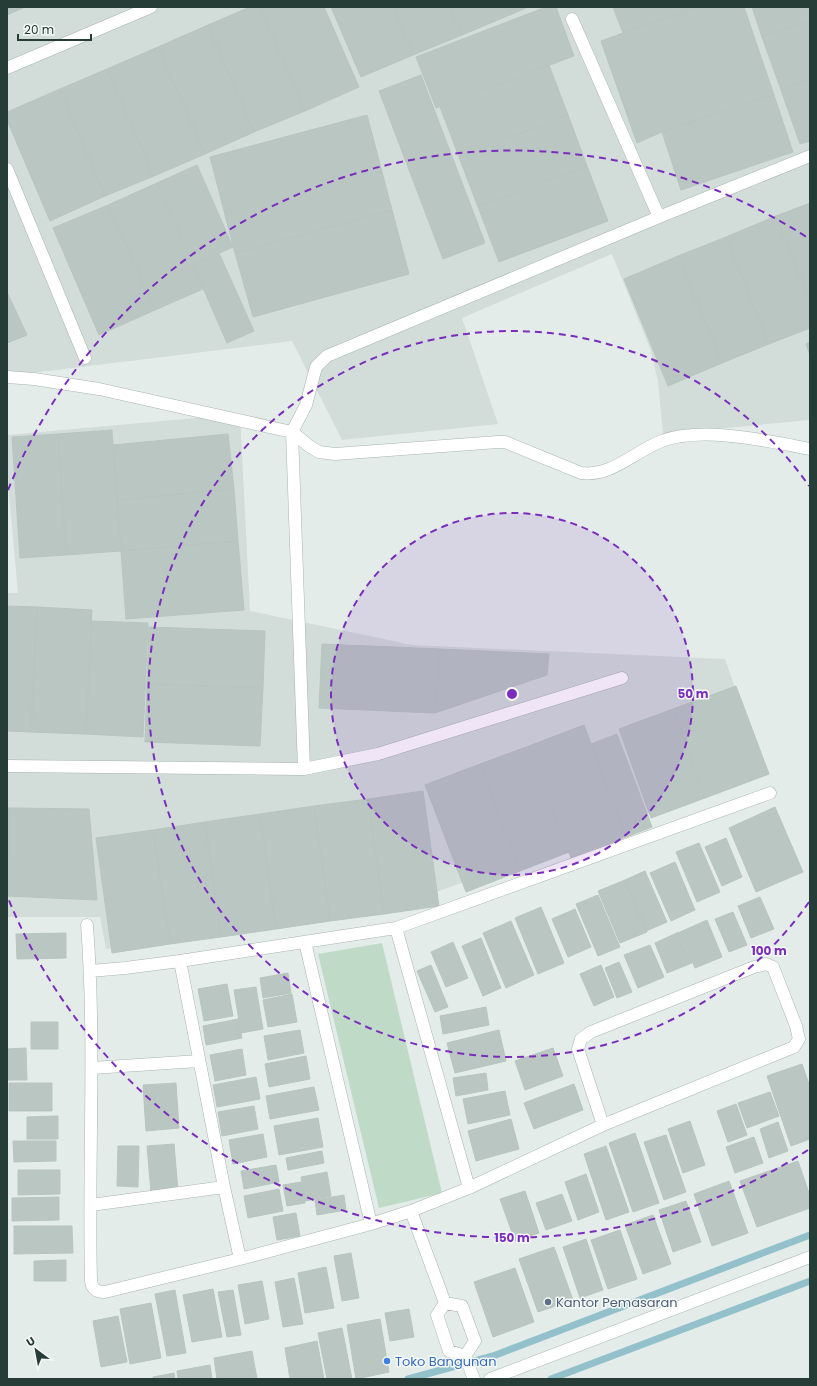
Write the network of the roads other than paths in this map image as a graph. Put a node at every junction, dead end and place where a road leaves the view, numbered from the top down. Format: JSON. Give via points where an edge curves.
{"nodes":[{"id":1,"x":151,"y":7,"type":"edge"},
{"id":2,"x":572,"y":20,"type":"dead end"},
{"id":3,"x":7,"y":68,"type":"edge"},
{"id":4,"x":810,"y":156,"type":"edge"},
{"id":5,"x":7,"y":169,"type":"edge"},
{"id":6,"x":659,"y":217,"type":"junction"},
{"id":7,"x":85,"y":358,"type":"dead end"},
{"id":8,"x":7,"y":377,"type":"edge"},
{"id":9,"x":292,"y":432,"type":"junction"},
{"id":10,"x":810,"y":449,"type":"edge"},
{"id":11,"x":622,"y":678,"type":"dead end"},
{"id":12,"x":7,"y":766,"type":"edge"},
{"id":13,"x":304,"y":769,"type":"junction"},
{"id":14,"x":770,"y":793,"type":"dead end"},
{"id":15,"x":87,"y":925,"type":"dead end"},
{"id":16,"x":396,"y":928,"type":"junction"},
{"id":17,"x":305,"y":942,"type":"junction"},
{"id":18,"x":180,"y":961,"type":"junction"},
{"id":19,"x":90,"y":971,"type":"junction"},
{"id":20,"x":199,"y":1061,"type":"junction"},
{"id":21,"x":92,"y":1068,"type":"junction"},
{"id":22,"x":603,"y":1124,"type":"junction"},
{"id":23,"x":224,"y":1187,"type":"junction"},
{"id":24,"x":469,"y":1188,"type":"junction"},
{"id":25,"x":91,"y":1205,"type":"junction"},
{"id":26,"x":411,"y":1211,"type":"junction"},
{"id":27,"x":371,"y":1224,"type":"junction"},
{"id":28,"x":810,"y":1257,"type":"edge"},
{"id":29,"x":240,"y":1259,"type":"junction"},
{"id":30,"x":445,"y":1303,"type":"junction"},
{"id":31,"x":466,"y":1359,"type":"junction"},
{"id":32,"x":473,"y":1377,"type":"edge"},
{"id":33,"x":490,"y":1379,"type":"edge"}],
"edges":[{"from":1,"to":3,"type":"street"},
{"from":2,"to":6,"type":"street"},
{"from":4,"to":6,"type":"street"},
{"from":5,"to":7,"type":"street"},
{"from":6,"to":9,"type":"street","via":[[327,356],[316,367],[306,405]]},
{"from":8,"to":9,"type":"street","via":[[99,389]]},
{"from":9,"to":10,"type":"street","via":[[319,452],[335,454],[505,442],[591,474],[608,470],[662,440],[691,434],[744,437]]},
{"from":9,"to":13,"type":"street"},
{"from":11,"to":13,"type":"street","via":[[378,754]]},
{"from":12,"to":13,"type":"street"},
{"from":14,"to":16,"type":"street"},
{"from":15,"to":19,"type":"street"},
{"from":16,"to":17,"type":"street"},
{"from":16,"to":24,"type":"street"},
{"from":17,"to":18,"type":"street"},
{"from":17,"to":27,"type":"street"},
{"from":18,"to":19,"type":"street"},
{"from":18,"to":20,"type":"street"},
{"from":19,"to":21,"type":"street"},
{"from":20,"to":21,"type":"street"},
{"from":20,"to":23,"type":"street"},
{"from":21,"to":25,"type":"street"},
{"from":22,"to":22,"type":"street","via":[[794,1047],[800,1039],[773,967],[766,964],[754,967],[591,1032],[581,1039],[578,1049]]},
{"from":22,"to":24,"type":"street"},
{"from":23,"to":25,"type":"street"},
{"from":23,"to":29,"type":"street"},
{"from":24,"to":26,"type":"street"},
{"from":25,"to":29,"type":"street","via":[[91,1281],[98,1292]]},
{"from":26,"to":27,"type":"street"},
{"from":26,"to":30,"type":"street"},
{"from":27,"to":29,"type":"street"},
{"from":28,"to":33,"type":"street"},
{"from":30,"to":31,"type":"street","via":[[437,1315],[449,1350]]},
{"from":30,"to":31,"type":"street","via":[[462,1306],[475,1341]]},
{"from":31,"to":32,"type":"street"}]}
